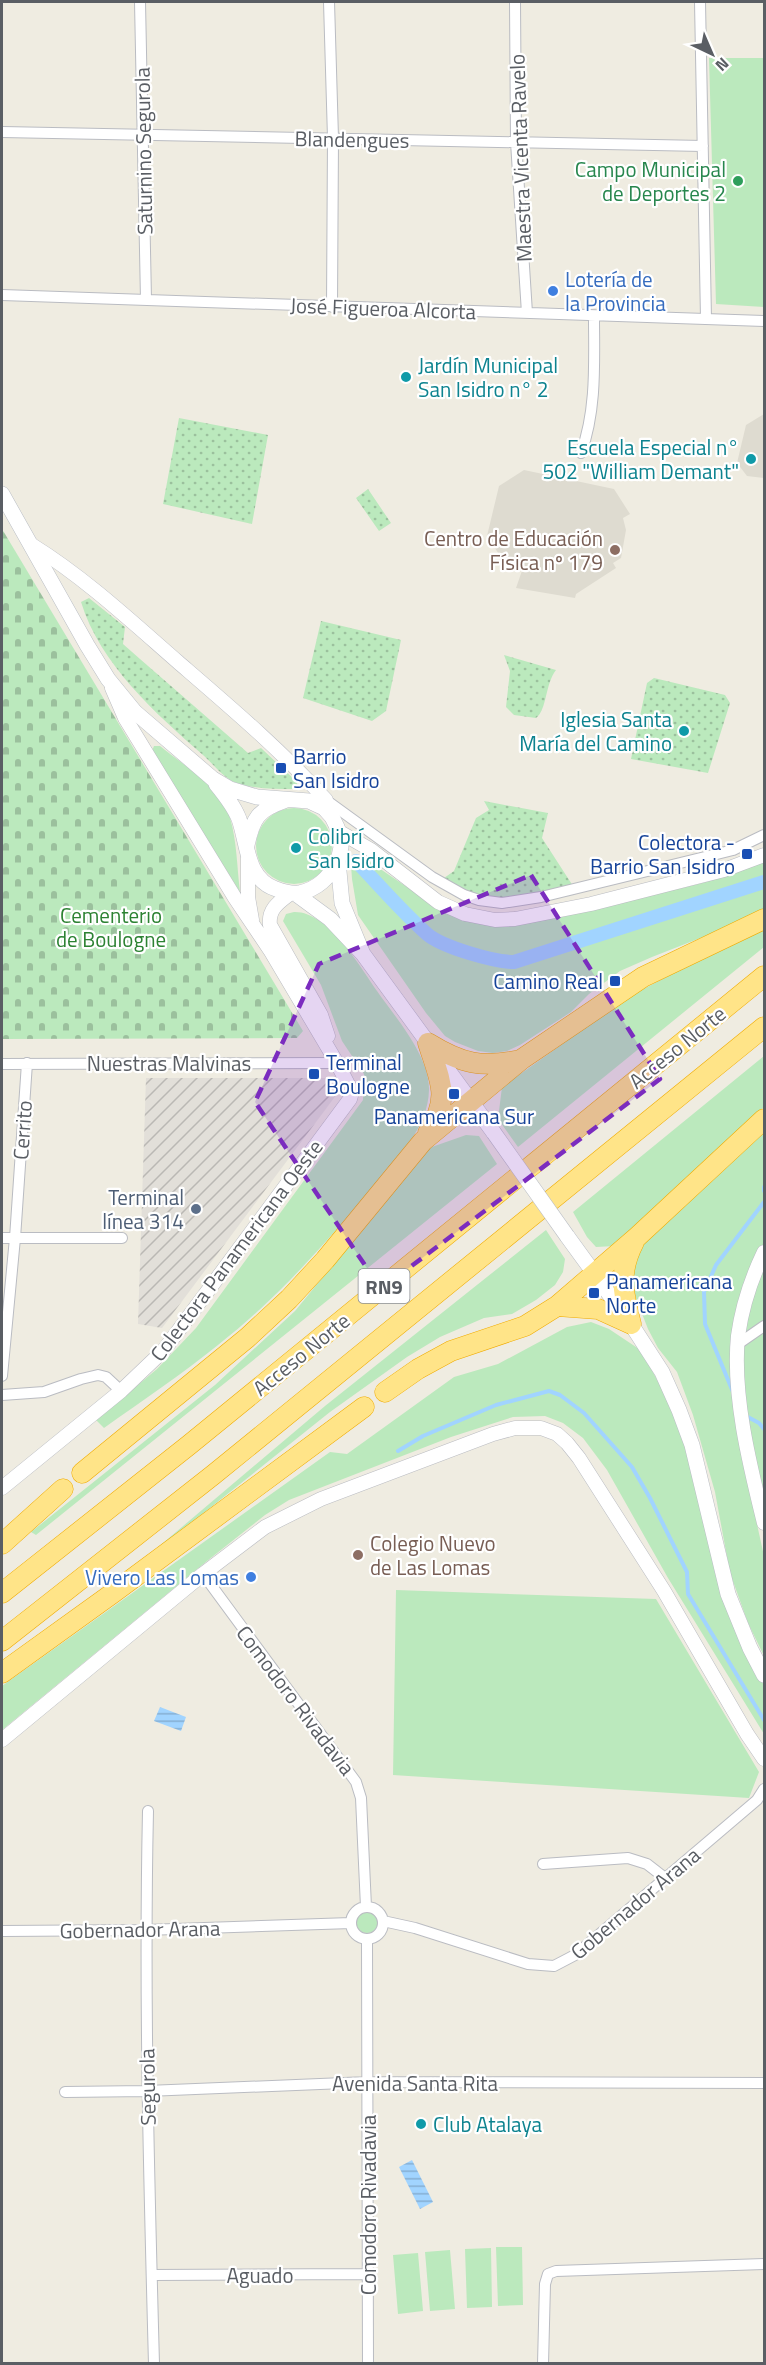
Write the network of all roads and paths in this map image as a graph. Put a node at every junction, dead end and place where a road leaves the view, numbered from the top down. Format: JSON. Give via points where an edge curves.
{"nodes":[{"id":1,"x":140,"y":2,"type":"edge"},
{"id":2,"x":329,"y":2,"type":"edge"},
{"id":3,"x":515,"y":2,"type":"edge"},
{"id":4,"x":700,"y":2,"type":"edge"},
{"id":5,"x":2,"y":132,"type":"edge"},
{"id":6,"x":142,"y":134,"type":"junction"},
{"id":7,"x":333,"y":138,"type":"junction"},
{"id":8,"x":516,"y":142,"type":"junction"},
{"id":9,"x":703,"y":146,"type":"junction"},
{"id":10,"x":2,"y":295,"type":"edge"},
{"id":11,"x":146,"y":300,"type":"junction"},
{"id":12,"x":332,"y":307,"type":"junction"},
{"id":13,"x":527,"y":314,"type":"junction"},
{"id":14,"x":594,"y":316,"type":"junction"},
{"id":15,"x":706,"y":320,"type":"junction"},
{"id":16,"x":765,"y":321,"type":"edge"},
{"id":17,"x":581,"y":453,"type":"dead end"},
{"id":18,"x":2,"y":494,"type":"edge"},
{"id":19,"x":32,"y":545,"type":"junction"},
{"id":20,"x":108,"y":679,"type":"junction"},
{"id":21,"x":213,"y":779,"type":"junction"},
{"id":22,"x":290,"y":799,"type":"junction"},
{"id":23,"x":325,"y":804,"type":"junction"},
{"id":24,"x":338,"y":831,"type":"junction"},
{"id":25,"x":765,"y":835,"type":"edge"},
{"id":26,"x":247,"y":853,"type":"junction"},
{"id":27,"x":765,"y":855,"type":"edge"},
{"id":28,"x":338,"y":861,"type":"junction"},
{"id":29,"x":293,"y":893,"type":"junction"},
{"id":30,"x":765,"y":919,"type":"edge"},
{"id":31,"x":254,"y":925,"type":"junction"},
{"id":32,"x":363,"y":954,"type":"junction"},
{"id":33,"x":765,"y":976,"type":"edge"},
{"id":34,"x":765,"y":1027,"type":"edge"},
{"id":35,"x":428,"y":1043,"type":"junction"},
{"id":36,"x":522,"y":1059,"type":"junction"},
{"id":37,"x":27,"y":1063,"type":"junction"},
{"id":38,"x":337,"y":1063,"type":"junction"},
{"id":39,"x":2,"y":1064,"type":"edge"},
{"id":40,"x":471,"y":1101,"type":"junction"},
{"id":41,"x":765,"y":1119,"type":"edge"},
{"id":42,"x":423,"y":1141,"type":"junction"},
{"id":43,"x":637,"y":1237,"type":"junction"},
{"id":44,"x":2,"y":1238,"type":"edge"},
{"id":45,"x":15,"y":1238,"type":"junction"},
{"id":46,"x":122,"y":1239,"type":"dead end"},
{"id":47,"x":765,"y":1252,"type":"edge"},
{"id":48,"x":594,"y":1274,"type":"junction"},
{"id":49,"x":557,"y":1306,"type":"junction"},
{"id":50,"x":631,"y":1324,"type":"junction"},
{"id":51,"x":765,"y":1326,"type":"edge"},
{"id":52,"x":738,"y":1344,"type":"junction"},
{"id":53,"x":2,"y":1376,"type":"edge"},
{"id":54,"x":121,"y":1391,"type":"junction"},
{"id":55,"x":385,"y":1392,"type":"dead end"},
{"id":56,"x":2,"y":1395,"type":"edge"},
{"id":57,"x":364,"y":1407,"type":"dead end"},
{"id":58,"x":82,"y":1473,"type":"dead end"},
{"id":59,"x":2,"y":1488,"type":"edge"},
{"id":60,"x":63,"y":1489,"type":"dead end"},
{"id":61,"x":765,"y":1523,"type":"edge"},
{"id":62,"x":2,"y":1544,"type":"edge"},
{"id":63,"x":202,"y":1574,"type":"junction"},
{"id":64,"x":2,"y":1593,"type":"edge"},
{"id":65,"x":2,"y":1641,"type":"edge"},
{"id":66,"x":2,"y":1673,"type":"edge"},
{"id":67,"x":765,"y":1675,"type":"edge"},
{"id":68,"x":2,"y":1740,"type":"edge"},
{"id":69,"x":765,"y":1759,"type":"edge"},
{"id":70,"x":765,"y":1790,"type":"edge"},
{"id":71,"x":148,"y":1811,"type":"dead end"},
{"id":72,"x":543,"y":1864,"type":"dead end"},
{"id":73,"x":665,"y":1878,"type":"junction"},
{"id":74,"x":366,"y":1907,"type":"junction"},
{"id":75,"x":383,"y":1921,"type":"junction"},
{"id":76,"x":351,"y":1923,"type":"junction"},
{"id":77,"x":145,"y":1930,"type":"junction"},
{"id":78,"x":2,"y":1931,"type":"edge"},
{"id":79,"x":367,"y":1939,"type":"junction"},
{"id":80,"x":368,"y":2082,"type":"junction"},
{"id":81,"x":765,"y":2083,"type":"edge"},
{"id":82,"x":147,"y":2091,"type":"junction"},
{"id":83,"x":65,"y":2092,"type":"dead end"},
{"id":84,"x":765,"y":2264,"type":"edge"},
{"id":85,"x":368,"y":2274,"type":"junction"},
{"id":86,"x":152,"y":2275,"type":"junction"},
{"id":87,"x":154,"y":2364,"type":"edge"},
{"id":88,"x":368,"y":2364,"type":"edge"},
{"id":89,"x":543,"y":2364,"type":"edge"}],
"edges":[{"from":1,"to":6,"type":"street","name":"Saturnino Segurola"},
{"from":2,"to":7,"type":"street"},
{"from":3,"to":8,"type":"street","name":"Maestra Vicenta Ravelo"},
{"from":4,"to":9,"type":"street"},
{"from":5,"to":6,"type":"street","name":"Blandengues"},
{"from":6,"to":7,"type":"street","name":"Blandengues"},
{"from":6,"to":11,"type":"street","name":"Saturnino Segurola"},
{"from":7,"to":8,"type":"street","name":"Blandengues"},
{"from":7,"to":12,"type":"street"},
{"from":8,"to":9,"type":"street","name":"Blandengues"},
{"from":8,"to":13,"type":"street","name":"Maestra Vicenta Ravelo"},
{"from":9,"to":15,"type":"street"},
{"from":10,"to":11,"type":"street","name":"José Figueroa Alcorta"},
{"from":11,"to":12,"type":"street","name":"José Figueroa Alcorta"},
{"from":12,"to":13,"type":"street","name":"José Figueroa Alcorta"},
{"from":13,"to":14,"type":"street","name":"José Figueroa Alcorta"},
{"from":14,"to":15,"type":"street","name":"José Figueroa Alcorta"},
{"from":14,"to":17,"type":"street","via":[[593,390],[588,433]]},
{"from":15,"to":16,"type":"street","name":"José Figueroa Alcorta"},
{"from":18,"to":19,"type":"main road"},
{"from":19,"to":20,"type":"main road"},
{"from":19,"to":23,"type":"street","via":[[67,567],[254,729],[308,780]]},
{"from":20,"to":21,"type":"main road","via":[[135,712]]},
{"from":20,"to":31,"type":"street","via":[[125,718]]},
{"from":21,"to":22,"type":"main road","via":[[243,795]]},
{"from":21,"to":26,"type":"main road","via":[[239,819]]},
{"from":22,"to":23,"type":"main road"},
{"from":22,"to":26,"type":"main road","via":[[267,807],[258,815]]},
{"from":23,"to":24,"type":"main road"},
{"from":23,"to":25,"type":"street","via":[[464,895],[502,903],[733,850]]},
{"from":24,"to":27,"type":"street","via":[[371,850],[438,902],[465,914],[495,920],[591,904],[724,870]]},
{"from":24,"to":28,"type":"main road"},
{"from":26,"to":29,"type":"main road","via":[[256,875],[265,883]]},
{"from":26,"to":31,"type":"street","via":[[249,909]]},
{"from":28,"to":29,"type":"main road","via":[[329,877],[315,888]]},
{"from":28,"to":32,"type":"main road","via":[[342,903]]},
{"from":29,"to":32,"type":"main road","via":[[330,919]]},
{"from":29,"to":38,"type":"street","via":[[273,908],[270,925],[321,1015]]},
{"from":30,"to":36,"type":"highway","via":[[643,977]]},
{"from":31,"to":38,"type":"street"},
{"from":32,"to":35,"type":"main road"},
{"from":33,"to":64,"type":"highway","name":"Acceso Norte","number":"RN9"},
{"from":34,"to":65,"type":"highway","name":"Acceso Norte","number":"RN9"},
{"from":35,"to":36,"type":"highway","via":[[473,1063],[494,1065]]},
{"from":35,"to":40,"type":"main road"},
{"from":35,"to":42,"type":"highway","via":[[442,1100],[438,1117]]},
{"from":36,"to":40,"type":"highway"},
{"from":37,"to":38,"type":"street","name":"Nuestras Malvinas"},
{"from":37,"to":39,"type":"street","name":"Nuestras Malvinas"},
{"from":37,"to":45,"type":"street","name":"Cerrito"},
{"from":38,"to":54,"type":"street","name":"Colectora Panamericana Oeste","via":[[350,1086],[350,1099],[182,1327],[149,1366]]},
{"from":40,"to":42,"type":"highway"},
{"from":40,"to":48,"type":"main road","bridge":true},
{"from":41,"to":43,"type":"highway"},
{"from":42,"to":58,"type":"highway","via":[[289,1299]]},
{"from":43,"to":48,"type":"highway"},
{"from":43,"to":50,"type":"highway","via":[[626,1257],[623,1274]]},
{"from":44,"to":45,"type":"street"},
{"from":45,"to":46,"type":"street"},
{"from":45,"to":53,"type":"street","name":"Cerrito"},
{"from":47,"to":52,"type":"street","via":[[745,1306]]},
{"from":48,"to":49,"type":"highway"},
{"from":48,"to":50,"type":"main road"},
{"from":49,"to":50,"type":"highway","via":[[598,1309]]},
{"from":49,"to":55,"type":"highway","via":[[525,1326],[451,1351]]},
{"from":50,"to":67,"type":"main road","via":[[662,1372],[679,1410],[692,1445],[728,1594]]},
{"from":51,"to":52,"type":"street"},
{"from":52,"to":61,"type":"street","via":[[748,1457]]},
{"from":54,"to":56,"type":"street","via":[[106,1377],[98,1376],[44,1392]]},
{"from":54,"to":59,"type":"street","name":"Colectora Panamericana Oeste"},
{"from":57,"to":66,"type":"highway"},
{"from":60,"to":62,"type":"highway"},
{"from":63,"to":68,"type":"street"},
{"from":63,"to":69,"type":"street","via":[[266,1527],[321,1499],[493,1434],[515,1428],[541,1428],[557,1434],[579,1458]]},
{"from":63,"to":74,"type":"street","name":"Comodoro Rivadavia","via":[[356,1782],[361,1798]]},
{"from":70,"to":73,"type":"street","name":"Gobernador Arana"},
{"from":71,"to":77,"type":"street","name":"Segurola"},
{"from":72,"to":73,"type":"street","via":[[628,1858],[647,1864]]},
{"from":73,"to":75,"type":"street","name":"Gobernador Arana","via":[[575,1955],[554,1966],[528,1964]]},
{"from":74,"to":75,"type":"street","via":[[375,1909]]},
{"from":74,"to":76,"type":"street","via":[[357,1911]]},
{"from":75,"to":79,"type":"street","via":[[377,1935]]},
{"from":76,"to":77,"type":"street","name":"Gobernador Arana"},
{"from":76,"to":79,"type":"street","via":[[354,1932]]},
{"from":77,"to":78,"type":"street","name":"Gobernador Arana"},
{"from":77,"to":82,"type":"street","name":"Segurola"},
{"from":79,"to":80,"type":"street","name":"Comodoro Rivadavia"},
{"from":80,"to":81,"type":"street","name":"Avenida Santa Rita"},
{"from":80,"to":82,"type":"street","name":"Avenida Santa Rita"},
{"from":80,"to":85,"type":"street","name":"Comodoro Rivadavia"},
{"from":82,"to":83,"type":"street","name":"Avenida Santa Rita"},
{"from":82,"to":86,"type":"street","name":"Segurola"},
{"from":84,"to":89,"type":"street","via":[[548,2274]]},
{"from":85,"to":86,"type":"street","name":"Aguado"},
{"from":85,"to":88,"type":"street","name":"Comodoro Rivadavia"},
{"from":86,"to":87,"type":"street","name":"Segurola"}]}
